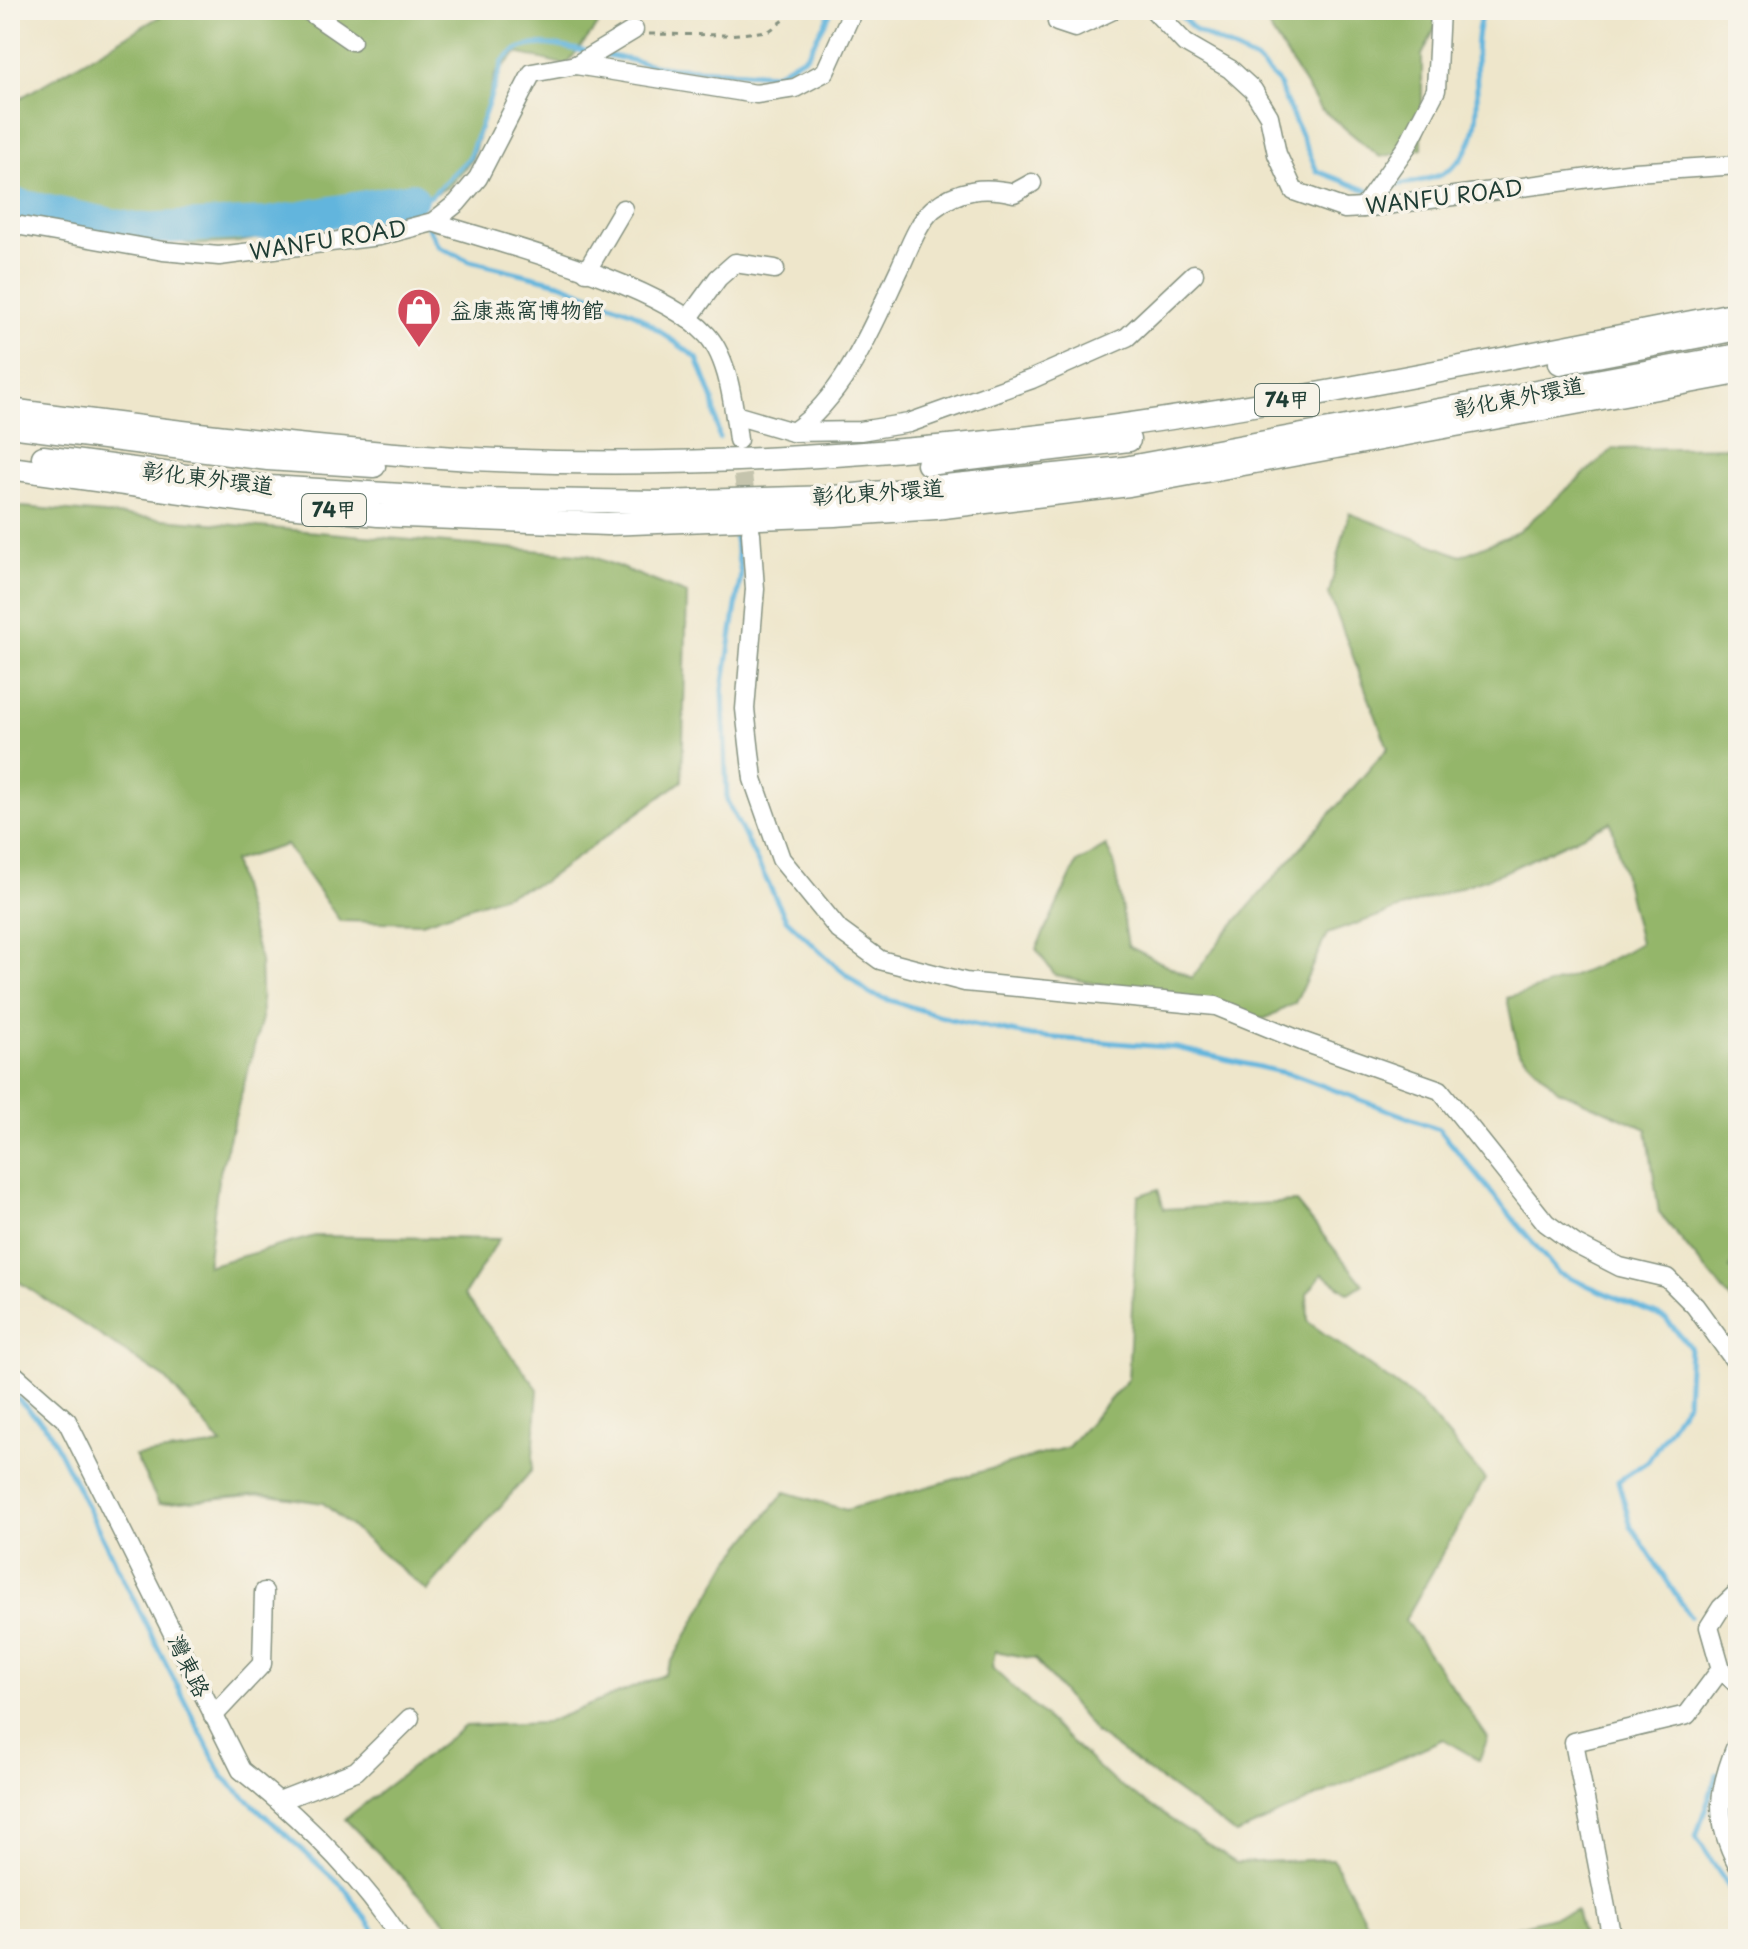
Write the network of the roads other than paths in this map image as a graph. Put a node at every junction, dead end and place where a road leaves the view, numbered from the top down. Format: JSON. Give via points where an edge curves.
{"nodes":[{"id":1,"x":307,"y":10,"type":"edge"},
{"id":2,"x":853,"y":10,"type":"edge"},
{"id":3,"x":1113,"y":10,"type":"edge"},
{"id":4,"x":1154,"y":10,"type":"edge"},
{"id":5,"x":1440,"y":10,"type":"edge"},
{"id":6,"x":1057,"y":22,"type":"dead end"},
{"id":7,"x":634,"y":30,"type":"road end"},
{"id":8,"x":352,"y":41,"type":"dead end"},
{"id":9,"x":576,"y":65,"type":"junction"},
{"id":10,"x":1738,"y":165,"type":"edge"},
{"id":11,"x":1032,"y":183,"type":"dead end"},
{"id":12,"x":1363,"y":208,"type":"junction"},
{"id":13,"x":623,"y":209,"type":"dead end"},
{"id":14,"x":433,"y":222,"type":"junction"},
{"id":15,"x":10,"y":224,"type":"edge"},
{"id":16,"x":775,"y":269,"type":"dead end"},
{"id":17,"x":586,"y":272,"type":"junction"},
{"id":18,"x":1194,"y":274,"type":"dead end"},
{"id":19,"x":1738,"y":313,"type":"edge"},
{"id":20,"x":688,"y":319,"type":"junction"},
{"id":21,"x":1738,"y":329,"type":"edge"},
{"id":22,"x":1738,"y":355,"type":"edge"},
{"id":23,"x":1738,"y":373,"type":"edge"},
{"id":24,"x":10,"y":410,"type":"edge"},
{"id":25,"x":735,"y":415,"type":"junction"},
{"id":26,"x":10,"y":426,"type":"edge"},
{"id":27,"x":793,"y":432,"type":"junction"},
{"id":28,"x":738,"y":440,"type":"tunnel mouth"},
{"id":29,"x":10,"y":453,"type":"edge"},
{"id":30,"x":10,"y":468,"type":"edge"},
{"id":31,"x":751,"y":533,"type":"tunnel mouth"},
{"id":32,"x":1738,"y":1365,"type":"edge"},
{"id":33,"x":10,"y":1371,"type":"edge"},
{"id":34,"x":264,"y":1592,"type":"dead end"},
{"id":35,"x":1738,"y":1592,"type":"edge"},
{"id":36,"x":1721,"y":1669,"type":"junction"},
{"id":37,"x":1738,"y":1685,"type":"edge"},
{"id":38,"x":213,"y":1716,"type":"junction"},
{"id":39,"x":410,"y":1718,"type":"dead end"},
{"id":40,"x":1738,"y":1741,"type":"edge"},
{"id":41,"x":279,"y":1801,"type":"junction"},
{"id":42,"x":1738,"y":1865,"type":"edge"},
{"id":43,"x":401,"y":1939,"type":"edge"},
{"id":44,"x":1612,"y":1939,"type":"edge"}],
"edges":[{"from":1,"to":8,"type":"street"},
{"from":2,"to":9,"type":"street","name":"WANFU ROAD","via":[[825,72],[795,88],[756,94]]},
{"from":3,"to":6,"type":"street","via":[[1075,28]]},
{"from":4,"to":12,"type":"street","name":"WANFU ROAD","via":[[1185,43],[1230,69],[1253,90],[1269,116],[1277,154],[1294,191],[1345,209]]},
{"from":5,"to":12,"type":"street","via":[[1436,90],[1407,146]]},
{"from":7,"to":9,"type":"street"},
{"from":9,"to":14,"type":"street","name":"WANFU ROAD","via":[[532,73],[478,178]]},
{"from":10,"to":12,"type":"street","name":"WANFU ROAD","via":[[1635,172]]},
{"from":11,"to":27,"type":"street","via":[[1014,193],[991,187],[967,190],[931,210],[860,352],[811,419]]},
{"from":13,"to":17,"type":"street"},
{"from":14,"to":15,"type":"street","name":"WANFU ROAD","via":[[365,238],[219,256]]},
{"from":14,"to":17,"type":"street"},
{"from":16,"to":20,"type":"street","via":[[735,263]]},
{"from":17,"to":20,"type":"street","via":[[675,308]]},
{"from":18,"to":27,"type":"street","via":[[1127,337],[1032,379],[909,423],[860,431]]},
{"from":19,"to":24,"type":"main road","number":"74甲","via":[[1210,413],[1004,440],[832,455],[542,461],[411,455]]},
{"from":20,"to":25,"type":"street","via":[[709,337],[720,358]]},
{"from":21,"to":26,"type":"main road","name":"彰化東外環道","number":"74甲","via":[[1210,428],[1033,453],[833,469],[658,475],[394,467],[268,459]]},
{"from":22,"to":29,"type":"main road","name":"彰化東外環道","number":"74甲","via":[[1124,468],[834,497],[659,502],[468,499],[269,487]]},
{"from":23,"to":30,"type":"main road","number":"74甲","via":[[1129,485],[835,515],[607,524],[378,515]]},
{"from":25,"to":27,"type":"street"},
{"from":25,"to":28,"type":"street"},
{"from":31,"to":32,"type":"street","via":[[755,589],[745,709],[753,779],[781,859],[839,930],[880,960],[965,982],[1216,1006],[1440,1090],[1546,1223],[1620,1267],[1667,1278]]},
{"from":33,"to":38,"type":"street","name":"灣東路","via":[[67,1421]]},
{"from":34,"to":38,"type":"street","via":[[262,1664]]},
{"from":35,"to":36,"type":"street","via":[[1709,1627]]},
{"from":36,"to":37,"type":"street"},
{"from":36,"to":44,"type":"street","via":[[1687,1715],[1574,1742]]},
{"from":38,"to":41,"type":"street","name":"灣東路","via":[[241,1770]]},
{"from":39,"to":41,"type":"street","via":[[356,1771]]},
{"from":40,"to":42,"type":"street","via":[[1721,1789],[1719,1819]]},
{"from":41,"to":43,"type":"street","name":"灣東路","via":[[365,1890]]}]}
